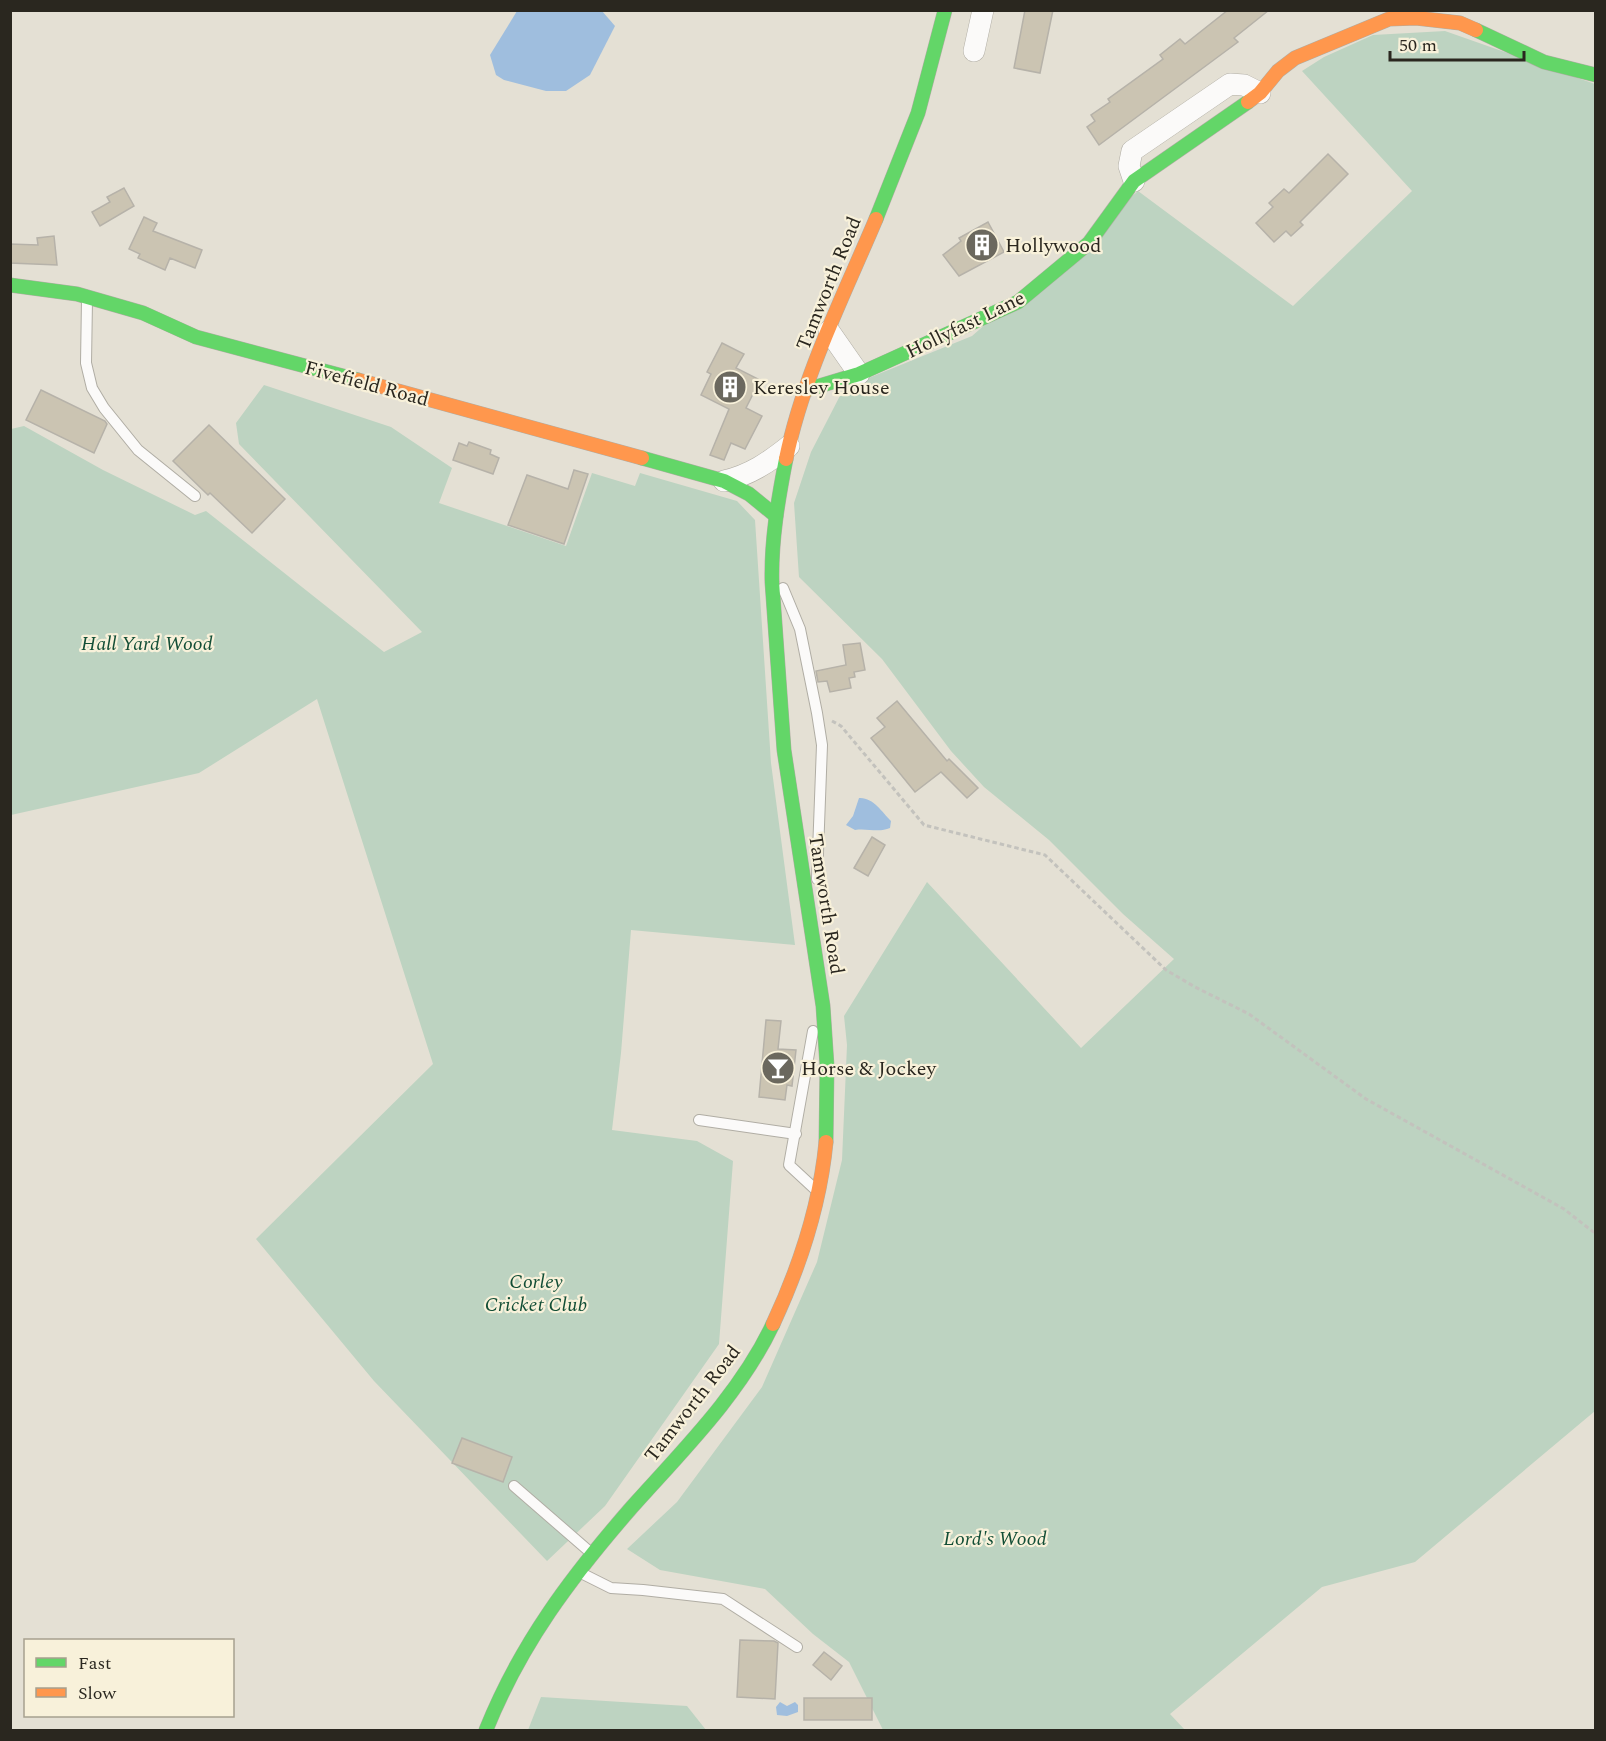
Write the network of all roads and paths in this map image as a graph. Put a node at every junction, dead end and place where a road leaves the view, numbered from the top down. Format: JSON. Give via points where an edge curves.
{"nodes":[{"id":1,"x":945,"y":10,"type":"edge"},
{"id":2,"x":983,"y":10,"type":"edge"},
{"id":3,"x":974,"y":51,"type":"dead end"},
{"id":4,"x":1596,"y":75,"type":"edge"},
{"id":5,"x":1260,"y":93,"type":"joint"},
{"id":6,"x":1134,"y":181,"type":"joint"},
{"id":7,"x":10,"y":285,"type":"edge"},
{"id":8,"x":87,"y":297,"type":"junction"},
{"id":9,"x":829,"y":331,"type":"junction"},
{"id":10,"x":859,"y":374,"type":"junction"},
{"id":11,"x":806,"y":390,"type":"junction"},
{"id":12,"x":789,"y":446,"type":"junction"},
{"id":13,"x":724,"y":481,"type":"junction"},
{"id":14,"x":195,"y":496,"type":"dead end"},
{"id":15,"x":776,"y":516,"type":"junction"},
{"id":16,"x":772,"y":560,"type":"junction"},
{"id":17,"x":818,"y":713,"type":"junction"},
{"id":18,"x":814,"y":940,"type":"junction"},
{"id":19,"x":820,"y":986,"type":"junction"},
{"id":20,"x":699,"y":1119,"type":"dead end"},
{"id":21,"x":796,"y":1134,"type":"junction"},
{"id":22,"x":819,"y":1192,"type":"junction"},
{"id":23,"x":1596,"y":1234,"type":"edge"},
{"id":24,"x":514,"y":1486,"type":"dead end"},
{"id":25,"x":592,"y":1554,"type":"junction"},
{"id":26,"x":578,"y":1571,"type":"junction"},
{"id":27,"x":797,"y":1647,"type":"dead end"},
{"id":28,"x":486,"y":1731,"type":"edge"}],
"edges":[{"from":1,"to":9,"type":"main road","name":"Tamworth Road","via":[[915,123]]},
{"from":2,"to":3,"type":"street"},
{"from":4,"to":5,"type":"main road","name":"Hollyfast Lane","via":[[1544,62],[1460,23],[1389,19],[1296,58],[1278,71]]},
{"from":5,"to":6,"type":"street","name":"Hollyfast Lane","via":[[1244,85],[1230,84],[1132,151],[1129,166]]},
{"from":6,"to":10,"type":"main road","name":"Hollyfast Lane","via":[[1089,243],[1018,302]]},
{"from":7,"to":8,"type":"main road","name":"Fivefield Road"},
{"from":8,"to":13,"type":"main road","name":"Fivefield Road","via":[[143,313],[195,337]]},
{"from":8,"to":14,"type":"lane","via":[[86,363],[92,388],[138,450]]},
{"from":9,"to":10,"type":"street"},
{"from":9,"to":11,"type":"main road","name":"Tamworth Road"},
{"from":10,"to":11,"type":"main road","name":"Hollyfast Lane"},
{"from":11,"to":12,"type":"main road","name":"Tamworth Road"},
{"from":12,"to":13,"type":"street","via":[[754,471]]},
{"from":12,"to":15,"type":"main road","name":"Tamworth Road"},
{"from":13,"to":15,"type":"main road","name":"Fivefield Road","via":[[749,494]]},
{"from":15,"to":16,"type":"main road","name":"Tamworth Road"},
{"from":16,"to":17,"type":"lane","via":[[800,630]]},
{"from":16,"to":18,"type":"main road","name":"Tamworth Road","via":[[784,757]]},
{"from":17,"to":18,"type":"lane","via":[[822,745]]},
{"from":17,"to":23,"type":"path","via":[[841,726],[924,825],[1045,855],[1166,970],[1249,1014],[1366,1099],[1564,1209]]},
{"from":18,"to":19,"type":"main road","name":"Tamworth Road"},
{"from":19,"to":21,"type":"lane"},
{"from":19,"to":22,"type":"main road","name":"Tamworth Road","via":[[829,1082]]},
{"from":20,"to":21,"type":"lane"},
{"from":21,"to":22,"type":"lane","via":[[789,1165]]},
{"from":22,"to":25,"type":"main road","name":"Tamworth Road","via":[[788,1289],[752,1362]]},
{"from":24,"to":25,"type":"lane"},
{"from":25,"to":26,"type":"main road","name":"Tamworth Road"},
{"from":26,"to":27,"type":"lane","via":[[611,1588],[723,1599]]},
{"from":26,"to":28,"type":"main road","name":"Tamworth Road","via":[[517,1660]]}]}
